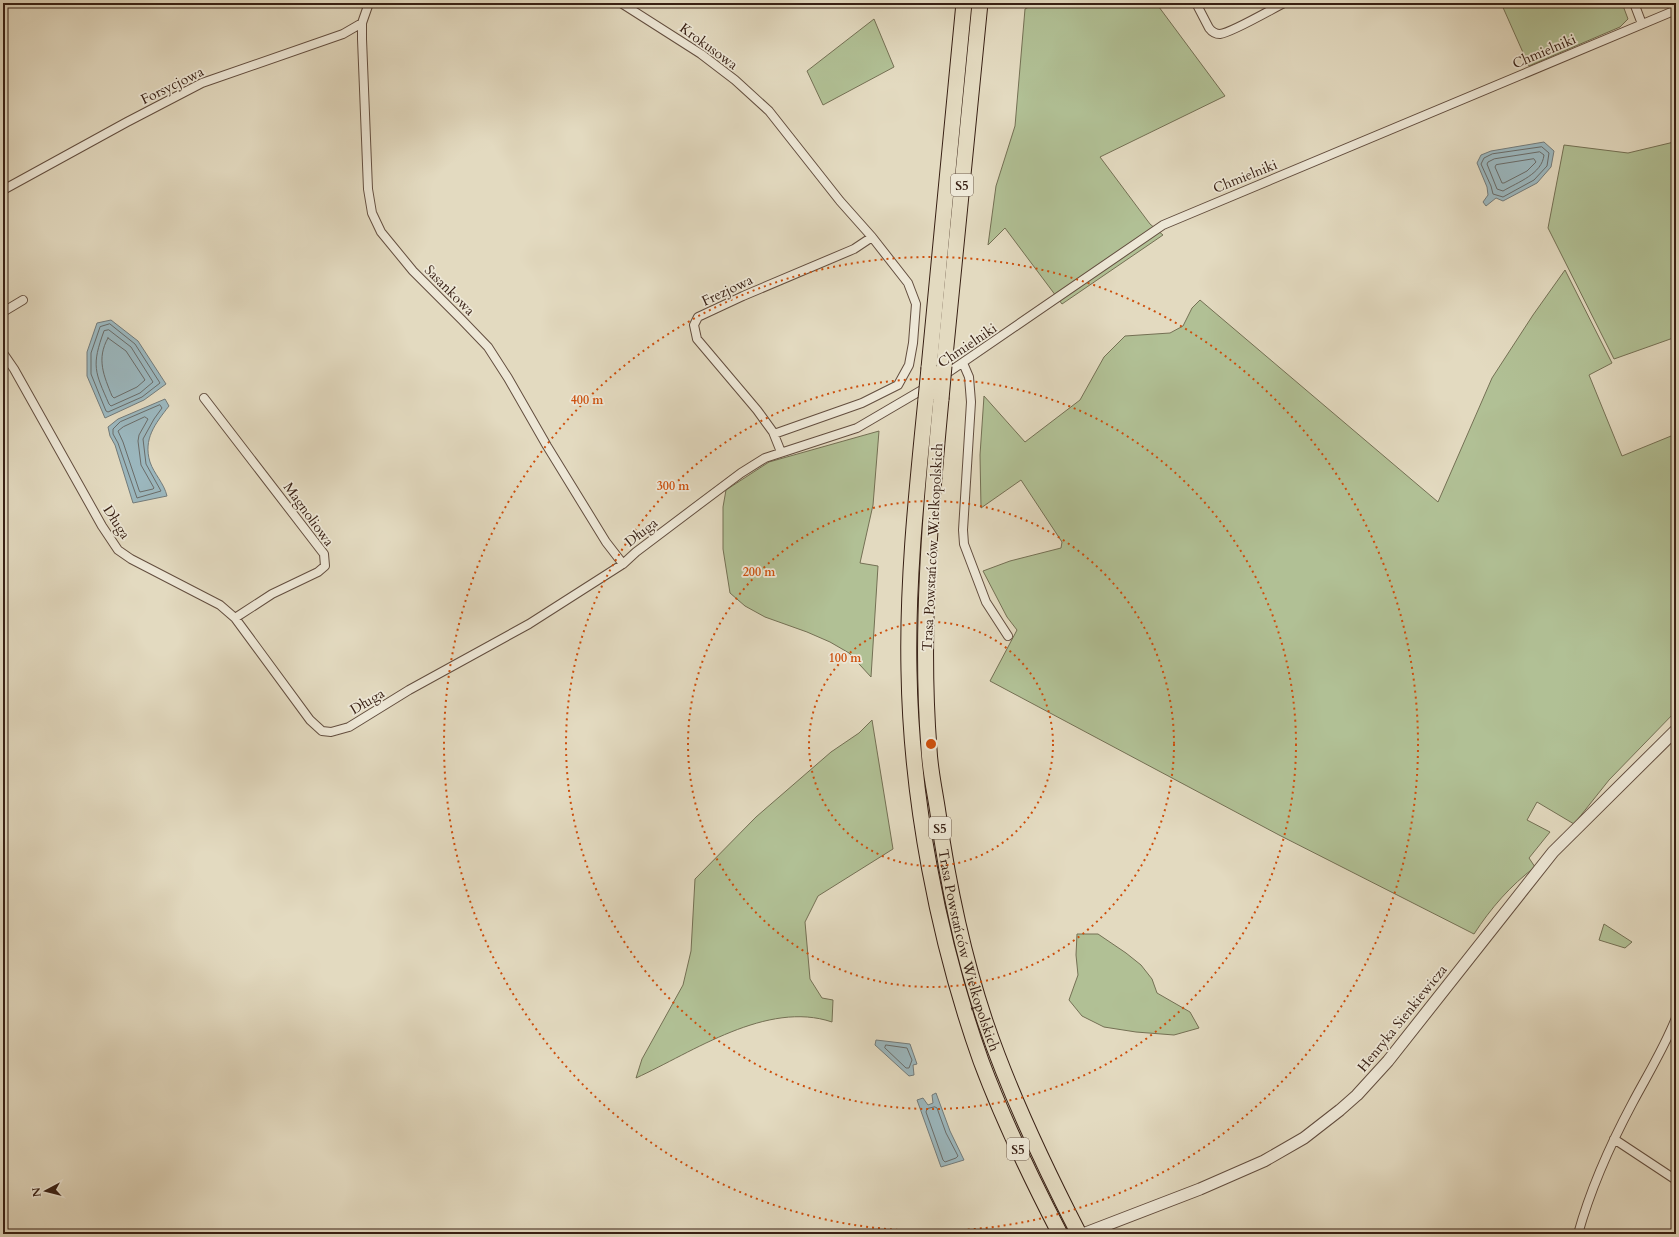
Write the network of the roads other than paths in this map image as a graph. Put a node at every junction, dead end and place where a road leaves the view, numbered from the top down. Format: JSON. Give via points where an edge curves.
{"nodes":[{"id":1,"x":369,"y":3,"type":"edge"},
{"id":2,"x":621,"y":3,"type":"edge"},
{"id":3,"x":964,"y":3,"type":"edge"},
{"id":4,"x":980,"y":3,"type":"edge"},
{"id":5,"x":1196,"y":3,"type":"edge"},
{"id":6,"x":1284,"y":3,"type":"edge"},
{"id":7,"x":1634,"y":3,"type":"edge"},
{"id":8,"x":1268,"y":6,"type":"edge"},
{"id":9,"x":1676,"y":10,"type":"edge"},
{"id":10,"x":362,"y":23,"type":"junction"},
{"id":11,"x":1642,"y":24,"type":"junction"},
{"id":12,"x":3,"y":190,"type":"edge"},
{"id":13,"x":872,"y":237,"type":"junction"},
{"id":14,"x":23,"y":300,"type":"dead end"},
{"id":15,"x":3,"y":312,"type":"edge"},
{"id":16,"x":3,"y":352,"type":"edge"},
{"id":17,"x":963,"y":363,"type":"junction"},
{"id":18,"x":204,"y":398,"type":"dead end"},
{"id":19,"x":857,"y":428,"type":"joint"},
{"id":20,"x":774,"y":434,"type":"junction"},
{"id":21,"x":781,"y":452,"type":"junction"},
{"id":22,"x":623,"y":564,"type":"junction"},
{"id":23,"x":235,"y":618,"type":"junction"},
{"id":24,"x":1008,"y":636,"type":"dead end"},
{"id":25,"x":1676,"y":730,"type":"edge"},
{"id":26,"x":1676,"y":1018,"type":"edge"},
{"id":27,"x":1614,"y":1139,"type":"junction"},
{"id":28,"x":1676,"y":1180,"type":"edge"},
{"id":29,"x":1060,"y":1234,"type":"edge"},
{"id":30,"x":1079,"y":1234,"type":"edge"},
{"id":31,"x":1083,"y":1234,"type":"edge"},
{"id":32,"x":1578,"y":1234,"type":"edge"}],
"edges":[{"from":1,"to":10,"type":"street","name":"Sasankowa"},
{"from":2,"to":13,"type":"street","name":"Krokusowa","via":[[701,54],[759,101]]},
{"from":3,"to":29,"type":"highway","name":"Trasa Powstańców Wielkopolskich","number":"S5","bridge":true,"via":[[911,558],[908,672],[912,743],[927,854],[961,1000],[1003,1114]]},
{"from":4,"to":30,"type":"highway","name":"Trasa Powstańców Wielkopolskich","number":"S5","bridge":true,"via":[[930,514],[926,687],[929,751],[942,845],[955,911],[986,1024],[1019,1109]]},
{"from":5,"to":8,"type":"street","via":[[1209,28],[1216,33],[1224,33]]},
{"from":6,"to":8,"type":"street"},
{"from":7,"to":11,"type":"street"},
{"from":9,"to":11,"type":"street","name":"Chmielniki"},
{"from":10,"to":12,"type":"street","name":"Forsycjowa","via":[[343,34],[202,83]]},
{"from":10,"to":22,"type":"street","name":"Sasankowa","via":[[367,173],[370,202],[376,223],[413,271],[488,347],[606,542]]},
{"from":11,"to":17,"type":"street","name":"Chmielniki","via":[[1163,225]]},
{"from":13,"to":20,"type":"street","name":"Krokusowa","via":[[908,283],[916,304],[909,365],[898,385],[862,403]]},
{"from":13,"to":20,"type":"street","name":"Frezjowa","via":[[854,249],[698,317],[694,325],[696,339],[757,410]]},
{"from":14,"to":15,"type":"street"},
{"from":16,"to":23,"type":"street","name":"Długa","via":[[118,550],[220,605]]},
{"from":17,"to":19,"type":"street","name":"Chmielniki"},
{"from":17,"to":24,"type":"street","via":[[969,377],[971,402],[964,544],[986,602]]},
{"from":18,"to":23,"type":"street","name":"Magnoliowa","via":[[324,554],[325,566],[318,572],[272,594]]},
{"from":19,"to":21,"type":"street","name":"Długa"},
{"from":20,"to":21,"type":"street","name":"Frezjowa"},
{"from":21,"to":22,"type":"street","name":"Długa","via":[[765,458],[741,473]]},
{"from":22,"to":23,"type":"street","name":"Długa","via":[[529,624],[409,690],[349,727],[331,732],[322,731],[310,720]]},
{"from":25,"to":31,"type":"street","name":"Henryka Sienkiewicza","via":[[1553,852],[1388,1061],[1340,1110],[1304,1138],[1264,1161],[1200,1189]]},
{"from":26,"to":27,"type":"street"},
{"from":27,"to":28,"type":"street"},
{"from":27,"to":32,"type":"street","via":[[1588,1200]]}]}
